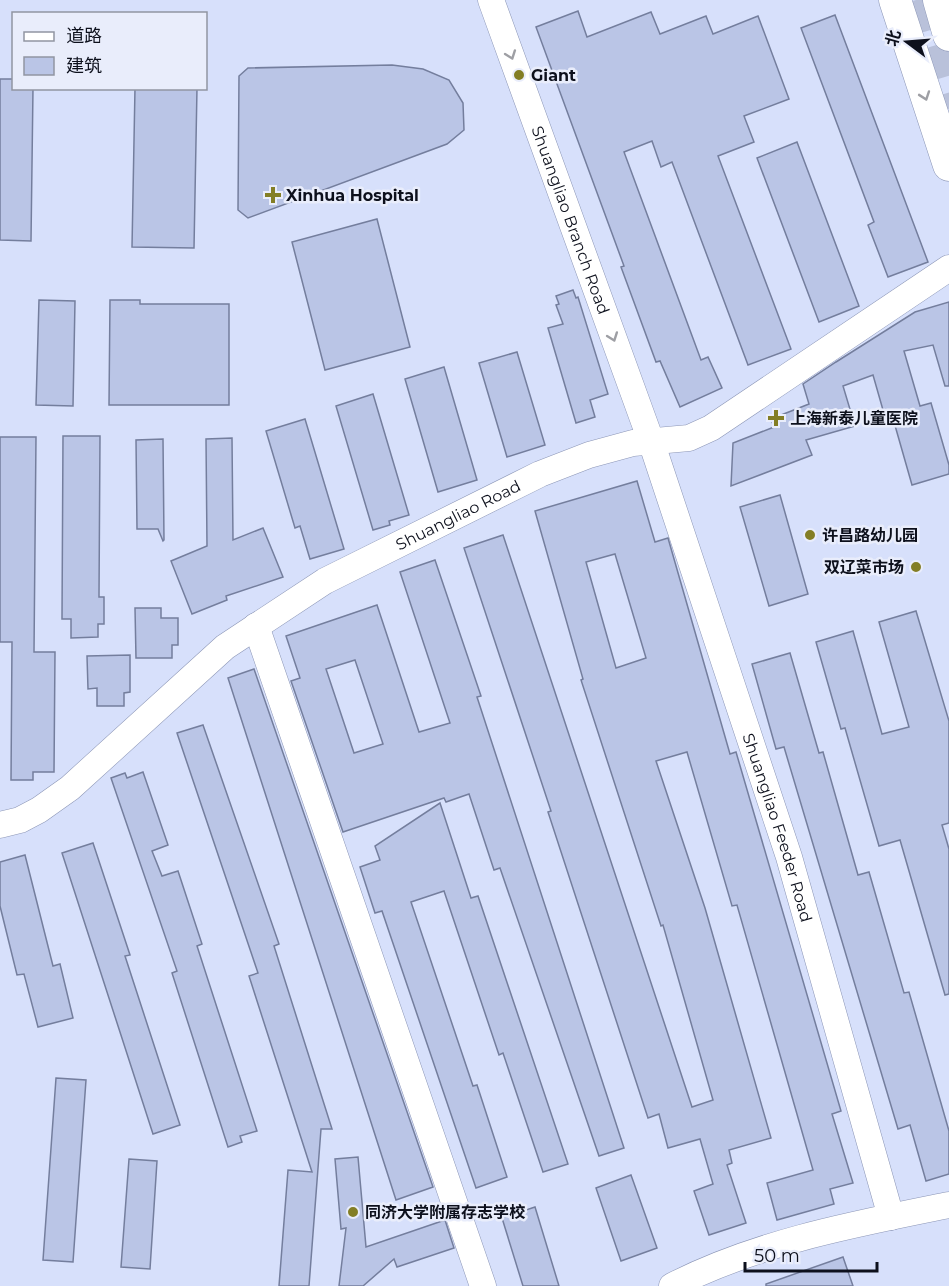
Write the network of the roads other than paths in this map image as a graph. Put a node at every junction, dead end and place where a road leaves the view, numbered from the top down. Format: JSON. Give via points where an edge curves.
{"nodes":[{"id":1,"x":491,"y":0,"type":"edge"},
{"id":2,"x":895,"y":0,"type":"edge"},
{"id":3,"x":940,"y":2,"type":"edge"},
{"id":4,"x":949,"y":35,"type":"edge"},
{"id":5,"x":949,"y":165,"type":"edge"},
{"id":6,"x":949,"y":268,"type":"edge"},
{"id":7,"x":651,"y":441,"type":"junction"},
{"id":8,"x":256,"y":626,"type":"junction"},
{"id":9,"x":0,"y":825,"type":"edge"},
{"id":10,"x":949,"y":1205,"type":"edge"},
{"id":11,"x":891,"y":1217,"type":"junction"},
{"id":12,"x":681,"y":1284,"type":"edge"},
{"id":13,"x":483,"y":1286,"type":"edge"}],
"edges":[{"from":1,"to":7,"type":"street","name":"Shuangliao Branch Road","one_way":true},
{"from":2,"to":5,"type":"main road","one_way":true},
{"from":3,"to":4,"type":"main road"},
{"from":6,"to":7,"type":"street","name":"Shuangliao Road","via":[[711,428],[689,438]]},
{"from":7,"to":8,"type":"street","name":"Shuangliao Road","via":[[589,455],[540,474],[325,581]]},
{"from":7,"to":11,"type":"street","name":"Shuangliao Feeder Road","via":[[789,857]]},
{"from":8,"to":9,"type":"street","name":"Shuangliao Road","via":[[209,661],[70,788],[39,810]]},
{"from":8,"to":13,"type":"street"},
{"from":10,"to":11,"type":"street"},
{"from":11,"to":12,"type":"street","via":[[770,1247]]}]}
